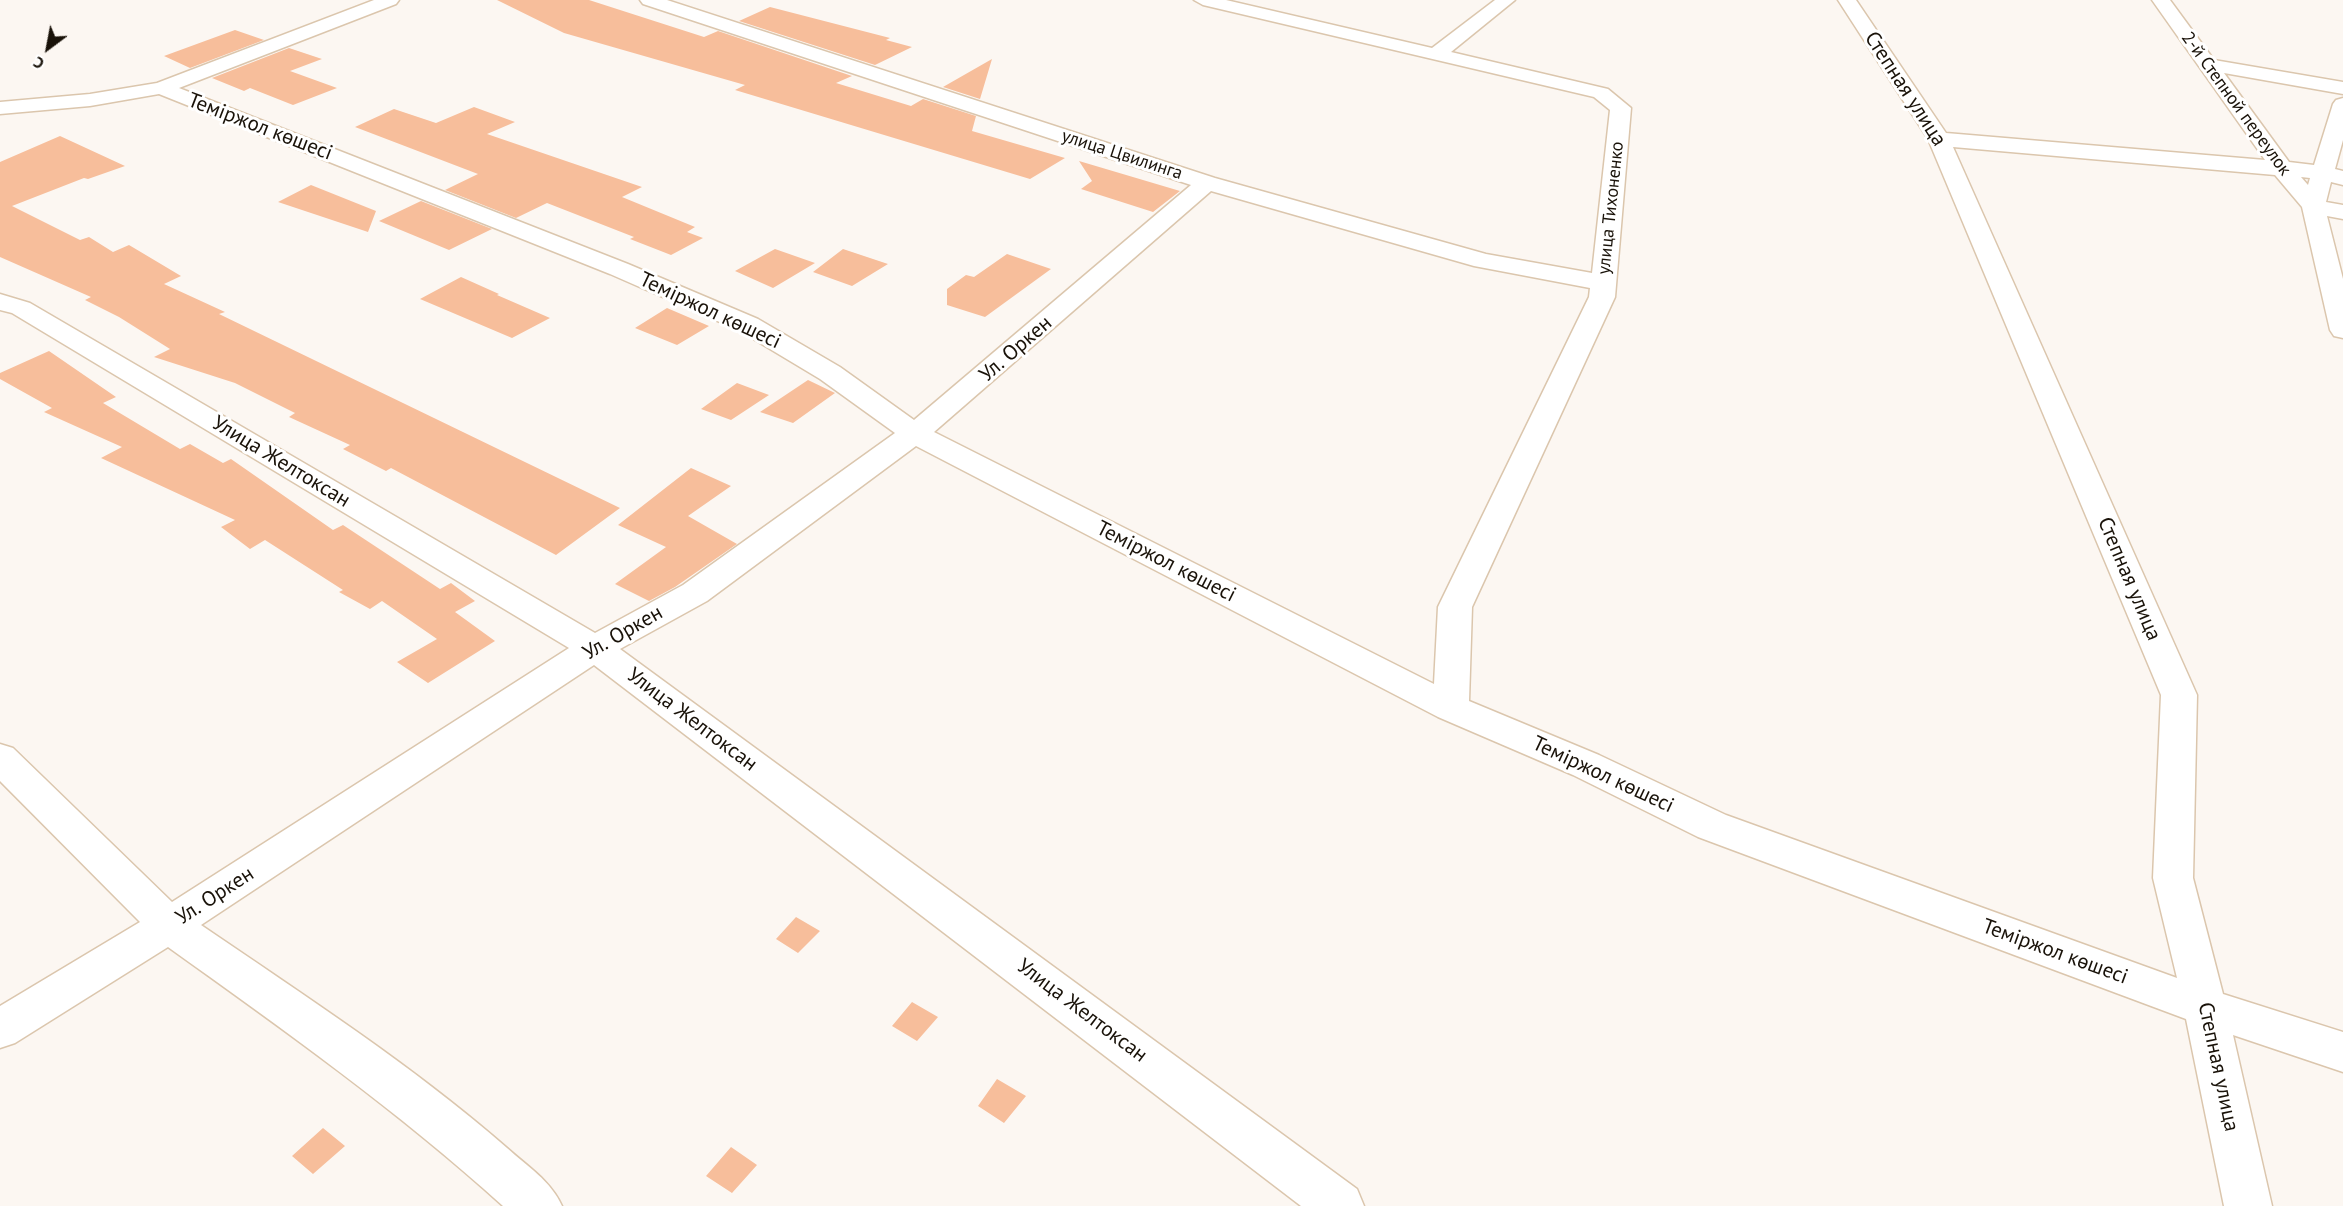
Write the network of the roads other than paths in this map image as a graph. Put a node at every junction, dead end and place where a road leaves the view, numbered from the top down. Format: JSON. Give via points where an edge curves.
{"nodes":[{"id":1,"x":390,"y":0,"type":"edge"},
{"id":2,"x":649,"y":0,"type":"edge"},
{"id":3,"x":1203,"y":0,"type":"edge"},
{"id":4,"x":1506,"y":0,"type":"edge"},
{"id":5,"x":1847,"y":0,"type":"edge"},
{"id":6,"x":2161,"y":0,"type":"edge"},
{"id":7,"x":1436,"y":54,"type":"junction"},
{"id":8,"x":2205,"y":64,"type":"junction"},
{"id":9,"x":160,"y":88,"type":"junction"},
{"id":10,"x":2343,"y":88,"type":"edge"},
{"id":11,"x":2343,"y":104,"type":"edge"},
{"id":12,"x":0,"y":108,"type":"edge"},
{"id":13,"x":1940,"y":138,"type":"junction"},
{"id":14,"x":2283,"y":170,"type":"junction"},
{"id":15,"x":2333,"y":175,"type":"edge"},
{"id":16,"x":1207,"y":183,"type":"junction"},
{"id":17,"x":2313,"y":207,"type":"junction"},
{"id":18,"x":2343,"y":212,"type":"edge"},
{"id":19,"x":1603,"y":283,"type":"junction"},
{"id":20,"x":0,"y":302,"type":"edge"},
{"id":21,"x":2343,"y":330,"type":"edge"},
{"id":22,"x":915,"y":434,"type":"junction"},
{"id":23,"x":595,"y":648,"type":"junction"},
{"id":24,"x":1451,"y":708,"type":"junction"},
{"id":25,"x":0,"y":758,"type":"edge"},
{"id":26,"x":170,"y":925,"type":"junction"},
{"id":27,"x":2205,"y":1007,"type":"junction"},
{"id":28,"x":0,"y":1029,"type":"edge"},
{"id":29,"x":2343,"y":1052,"type":"edge"},
{"id":30,"x":538,"y":1206,"type":"edge"},
{"id":31,"x":1340,"y":1206,"type":"edge"},
{"id":32,"x":2248,"y":1206,"type":"edge"}],
"edges":[{"from":1,"to":9,"type":"street"},
{"from":2,"to":16,"type":"street","name":"улица Цвилинга"},
{"from":3,"to":7,"type":"street","name":"улица Тихоненко"},
{"from":4,"to":7,"type":"street"},
{"from":5,"to":13,"type":"street","name":"Степная улица"},
{"from":6,"to":8,"type":"street","name":"2-й Степной переулок"},
{"from":7,"to":19,"type":"street","name":"улица Тихоненко","via":[[1601,93],[1622,108]]},
{"from":8,"to":10,"type":"street"},
{"from":8,"to":14,"type":"street","name":"2-й Степной переулок"},
{"from":9,"to":12,"type":"street","name":"Теміржол көшесі","via":[[90,100]]},
{"from":9,"to":22,"type":"street","name":"Теміржол көшесі","via":[[619,269],[749,325],[830,373]]},
{"from":11,"to":15,"type":"street"},
{"from":13,"to":14,"type":"street"},
{"from":13,"to":27,"type":"street","name":"Степная улица","via":[[2179,695],[2173,878]]},
{"from":14,"to":15,"type":"street"},
{"from":14,"to":17,"type":"street","name":"2-й Степной переулок"},
{"from":15,"to":17,"type":"street"},
{"from":16,"to":19,"type":"street","name":"улица Цвилинга","via":[[1483,261]]},
{"from":16,"to":22,"type":"street","name":"Ул. Оркен"},
{"from":17,"to":18,"type":"street"},
{"from":17,"to":21,"type":"street"},
{"from":19,"to":24,"type":"street","name":"улица Тихоненко","via":[[1602,297],[1455,607]]},
{"from":20,"to":23,"type":"street","name":"Улица Желтоксан","via":[[31,314]]},
{"from":22,"to":23,"type":"street","name":"Ул. Оркен","via":[[695,593]]},
{"from":22,"to":24,"type":"street","name":"Теміржол көшесі"},
{"from":23,"to":26,"type":"street","name":"Ул. Оркен"},
{"from":23,"to":31,"type":"street","name":"Улица Желтоксан"},
{"from":24,"to":27,"type":"street","name":"Теміржол көшесі","via":[[1586,765],[1712,826]]},
{"from":25,"to":26,"type":"street"},
{"from":26,"to":28,"type":"street","name":"Ул. Оркен"},
{"from":26,"to":30,"type":"street","via":[[456,1134]]},
{"from":27,"to":29,"type":"street","name":"Теміржол көшесі"},
{"from":27,"to":32,"type":"street","name":"Степная улица"}]}
